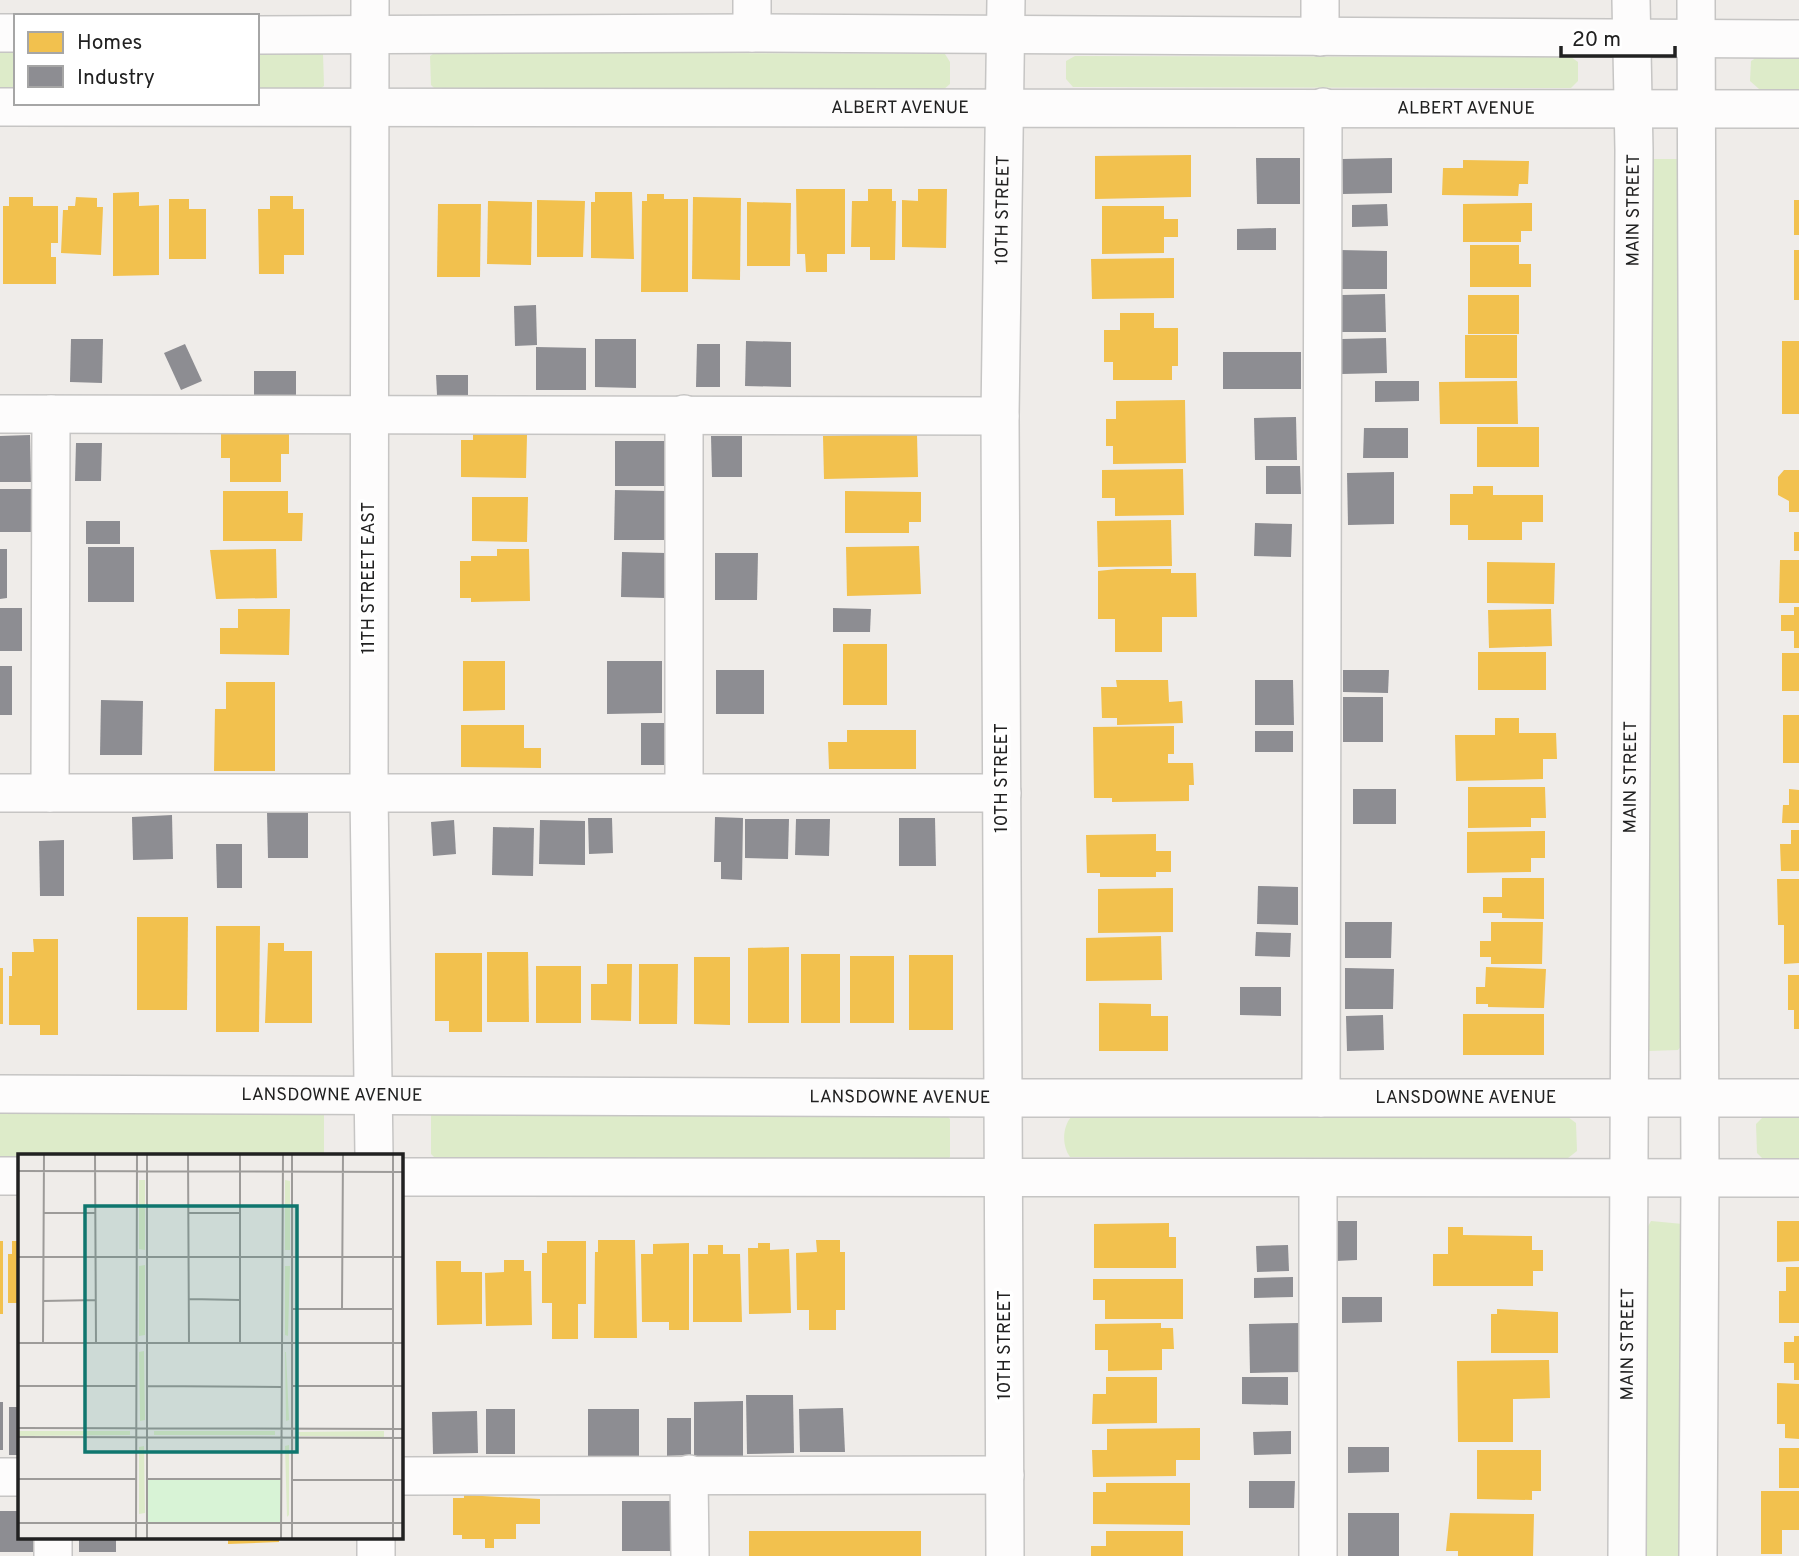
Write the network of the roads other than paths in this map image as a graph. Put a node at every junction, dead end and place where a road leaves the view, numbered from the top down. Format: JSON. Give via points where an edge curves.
{"nodes":[{"id":1,"x":1006,"y":0,"type":"edge"},
{"id":2,"x":1320,"y":0,"type":"edge"},
{"id":3,"x":1630,"y":0,"type":"edge"},
{"id":4,"x":1696,"y":0,"type":"edge"},
{"id":5,"x":752,"y":17,"type":"edge"},
{"id":6,"x":370,"y":18,"type":"edge"},
{"id":7,"x":259,"y":34,"type":"edge"},
{"id":8,"x":1006,"y":36,"type":"junction"},
{"id":9,"x":1320,"y":37,"type":"junction"},
{"id":10,"x":1630,"y":39,"type":"junction"},
{"id":11,"x":1696,"y":39,"type":"junction"},
{"id":12,"x":1799,"y":39,"type":"edge"},
{"id":13,"x":0,"y":107,"type":"edge"},
{"id":14,"x":1004,"y":107,"type":"junction"},
{"id":15,"x":1323,"y":107,"type":"junction"},
{"id":16,"x":370,"y":108,"type":"junction"},
{"id":17,"x":1695,"y":108,"type":"junction"},
{"id":18,"x":1634,"y":109,"type":"junction"},
{"id":19,"x":1799,"y":109,"type":"edge"},
{"id":20,"x":0,"y":414,"type":"edge"},
{"id":21,"x":51,"y":414,"type":"junction"},
{"id":22,"x":684,"y":414,"type":"junction"},
{"id":23,"x":368,"y":415,"type":"junction"},
{"id":24,"x":1000,"y":416,"type":"junction"},
{"id":25,"x":684,"y":791,"type":"junction"},
{"id":26,"x":0,"y":793,"type":"edge"},
{"id":27,"x":50,"y":793,"type":"junction"},
{"id":28,"x":369,"y":793,"type":"junction"},
{"id":29,"x":1002,"y":793,"type":"junction"},
{"id":30,"x":0,"y":1094,"type":"edge"},
{"id":31,"x":375,"y":1094,"type":"junction"},
{"id":32,"x":1629,"y":1097,"type":"junction"},
{"id":33,"x":1005,"y":1098,"type":"junction"},
{"id":34,"x":1321,"y":1098,"type":"junction"},
{"id":35,"x":1698,"y":1098,"type":"junction"},
{"id":36,"x":1799,"y":1098,"type":"edge"},
{"id":37,"x":374,"y":1154,"type":"edge"},
{"id":38,"x":0,"y":1176,"type":"edge"},
{"id":39,"x":18,"y":1176,"type":"edge"},
{"id":40,"x":402,"y":1177,"type":"edge"},
{"id":41,"x":1318,"y":1178,"type":"junction"},
{"id":42,"x":1700,"y":1178,"type":"junction"},
{"id":43,"x":1799,"y":1178,"type":"edge"},
{"id":44,"x":1004,"y":1179,"type":"junction"},
{"id":45,"x":1628,"y":1179,"type":"junction"},
{"id":46,"x":689,"y":1474,"type":"junction"},
{"id":47,"x":1005,"y":1475,"type":"junction"},
{"id":48,"x":402,"y":1476,"type":"edge"},
{"id":49,"x":0,"y":1477,"type":"edge"},
{"id":50,"x":18,"y":1477,"type":"edge"},
{"id":51,"x":53,"y":1538,"type":"edge"},
{"id":52,"x":376,"y":1538,"type":"edge"},
{"id":53,"x":53,"y":1556,"type":"edge"},
{"id":54,"x":376,"y":1556,"type":"edge"},
{"id":55,"x":690,"y":1556,"type":"edge"},
{"id":56,"x":1005,"y":1556,"type":"edge"},
{"id":57,"x":1318,"y":1556,"type":"edge"},
{"id":58,"x":1628,"y":1556,"type":"edge"},
{"id":59,"x":1698,"y":1556,"type":"edge"}],
"edges":[{"from":1,"to":8,"type":"street","name":"10TH STREET"},
{"from":2,"to":9,"type":"street"},
{"from":3,"to":10,"type":"street","name":"MAIN STREET"},
{"from":4,"to":11,"type":"street"},
{"from":5,"to":6,"type":"street"},
{"from":5,"to":8,"type":"street"},
{"from":6,"to":7,"type":"street"},
{"from":6,"to":16,"type":"street","name":"11TH STREET EAST"},
{"from":8,"to":9,"type":"street"},
{"from":8,"to":14,"type":"street","name":"10TH STREET"},
{"from":9,"to":10,"type":"street"},
{"from":10,"to":11,"type":"street"},
{"from":10,"to":18,"type":"street","name":"MAIN STREET"},
{"from":11,"to":12,"type":"street"},
{"from":11,"to":17,"type":"street"},
{"from":13,"to":16,"type":"street","name":"ALBERT AVENUE"},
{"from":14,"to":15,"type":"street","name":"ALBERT AVENUE"},
{"from":14,"to":16,"type":"street","name":"ALBERT AVENUE"},
{"from":14,"to":24,"type":"street","name":"10TH STREET"},
{"from":15,"to":18,"type":"street","name":"ALBERT AVENUE"},
{"from":15,"to":34,"type":"street"},
{"from":16,"to":23,"type":"street","name":"11TH STREET EAST"},
{"from":17,"to":18,"type":"street","name":"ALBERT AVENUE"},
{"from":17,"to":19,"type":"street","name":"ALBERT AVENUE"},
{"from":17,"to":35,"type":"street"},
{"from":18,"to":32,"type":"street","name":"MAIN STREET"},
{"from":20,"to":21,"type":"street"},
{"from":21,"to":23,"type":"street"},
{"from":21,"to":27,"type":"street"},
{"from":22,"to":23,"type":"street"},
{"from":22,"to":24,"type":"street"},
{"from":22,"to":25,"type":"street"},
{"from":23,"to":28,"type":"street","name":"11TH STREET EAST"},
{"from":24,"to":29,"type":"street","name":"10TH STREET"},
{"from":25,"to":28,"type":"street"},
{"from":25,"to":29,"type":"street"},
{"from":26,"to":27,"type":"street"},
{"from":27,"to":28,"type":"street"},
{"from":28,"to":31,"type":"street","name":"11TH STREET EAST"},
{"from":29,"to":33,"type":"street","name":"10TH STREET"},
{"from":30,"to":31,"type":"street","name":"LANSDOWNE AVENUE"},
{"from":31,"to":33,"type":"street","name":"LANSDOWNE AVENUE"},
{"from":31,"to":37,"type":"street","name":"11TH STREET EAST"},
{"from":32,"to":34,"type":"street","name":"LANSDOWNE AVENUE"},
{"from":32,"to":35,"type":"street","name":"LANSDOWNE AVENUE"},
{"from":32,"to":45,"type":"street","name":"MAIN STREET"},
{"from":33,"to":34,"type":"street","name":"LANSDOWNE AVENUE"},
{"from":33,"to":44,"type":"street","name":"10TH STREET"},
{"from":35,"to":36,"type":"street","name":"LANSDOWNE AVENUE"},
{"from":35,"to":42,"type":"street"},
{"from":38,"to":39,"type":"street"},
{"from":40,"to":44,"type":"street"},
{"from":41,"to":44,"type":"street"},
{"from":41,"to":45,"type":"street"},
{"from":41,"to":57,"type":"street"},
{"from":42,"to":43,"type":"street"},
{"from":42,"to":45,"type":"street"},
{"from":42,"to":59,"type":"street"},
{"from":44,"to":47,"type":"street","name":"10TH STREET"},
{"from":45,"to":58,"type":"street","name":"MAIN STREET"},
{"from":46,"to":47,"type":"street"},
{"from":46,"to":48,"type":"street"},
{"from":46,"to":55,"type":"street"},
{"from":47,"to":56,"type":"street","name":"10TH STREET"},
{"from":49,"to":50,"type":"street"},
{"from":51,"to":53,"type":"street"},
{"from":52,"to":54,"type":"street"}]}
